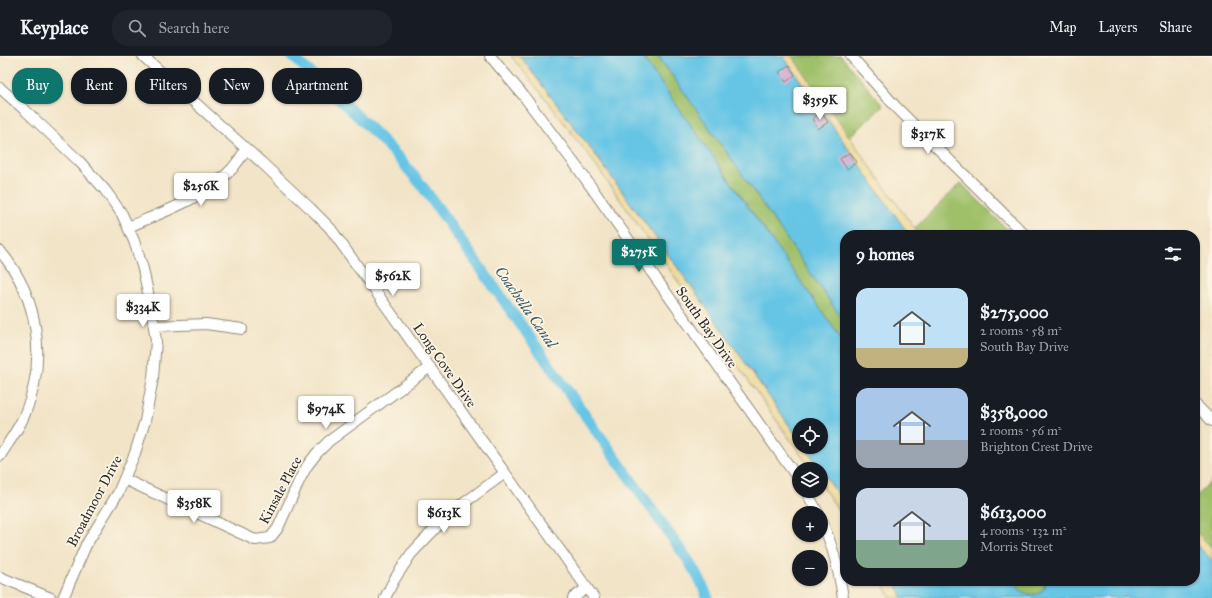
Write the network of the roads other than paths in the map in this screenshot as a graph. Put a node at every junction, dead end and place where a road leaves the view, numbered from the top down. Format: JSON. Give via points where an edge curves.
{"nodes":[{"id":1,"x":143,"y":56,"type":"edge"},
{"id":2,"x":490,"y":56,"type":"edge"},
{"id":3,"x":852,"y":56,"type":"edge"},
{"id":4,"x":0,"y":88,"type":"edge"},
{"id":5,"x":246,"y":149,"type":"junction"},
{"id":6,"x":128,"y":227,"type":"junction"},
{"id":7,"x":1020,"y":230,"type":"edge"},
{"id":8,"x":0,"y":251,"type":"edge"},
{"id":9,"x":154,"y":326,"type":"junction"},
{"id":10,"x":242,"y":330,"type":"dead end"},
{"id":11,"x":430,"y":367,"type":"junction"},
{"id":12,"x":1200,"y":409,"type":"edge"},
{"id":13,"x":1212,"y":421,"type":"edge"},
{"id":14,"x":0,"y":456,"type":"edge"},
{"id":15,"x":792,"y":470,"type":"edge"},
{"id":16,"x":505,"y":473,"type":"junction"},
{"id":17,"x":124,"y":479,"type":"junction"},
{"id":18,"x":828,"y":538,"type":"edge"},
{"id":19,"x":840,"y":576,"type":"edge"},
{"id":20,"x":0,"y":577,"type":"edge"},
{"id":21,"x":842,"y":586,"type":"edge"},
{"id":22,"x":587,"y":588,"type":"junction"},
{"id":23,"x":51,"y":598,"type":"edge"},
{"id":24,"x":62,"y":598,"type":"edge"},
{"id":25,"x":385,"y":598,"type":"edge"},
{"id":26,"x":573,"y":598,"type":"edge"},
{"id":27,"x":594,"y":598,"type":"edge"},
{"id":28,"x":844,"y":598,"type":"edge"}],
"edges":[{"from":1,"to":5,"type":"street","name":"Long Cove Drive"},
{"from":2,"to":15,"type":"street","name":"South Bay Drive","via":[[572,160]]},
{"from":3,"to":7,"type":"street","via":[[896,107]]},
{"from":4,"to":6,"type":"street","name":"Broadmoor Drive","via":[[79,161],[105,190]]},
{"from":5,"to":6,"type":"street","via":[[233,168],[192,200]]},
{"from":5,"to":11,"type":"street","name":"Long Cove Drive","via":[[330,228]]},
{"from":6,"to":9,"type":"street","name":"Broadmoor Drive","via":[[143,269]]},
{"from":8,"to":14,"type":"street","via":[[18,274],[26,294],[35,319],[37,345],[36,378],[30,397],[23,417]]},
{"from":9,"to":10,"type":"street","via":[[206,324]]},
{"from":9,"to":17,"type":"street","name":"Broadmoor Drive","via":[[156,341],[153,378],[145,421],[136,453]]},
{"from":11,"to":16,"type":"street","name":"Long Cove Drive"},
{"from":11,"to":17,"type":"street","name":"Kinsale Place","via":[[329,441],[317,453],[300,478],[278,528],[270,538],[255,540]]},
{"from":12,"to":13,"type":"street"},
{"from":16,"to":22,"type":"street","name":"Long Cove Drive"},
{"from":16,"to":25,"type":"street","via":[[448,514],[411,554]]},
{"from":17,"to":24,"type":"street","name":"Broadmoor Drive","via":[[86,545]]},
{"from":18,"to":19,"type":"street"},
{"from":20,"to":23,"type":"street"},
{"from":21,"to":28,"type":"street"},
{"from":22,"to":26,"type":"street"},
{"from":22,"to":27,"type":"street","name":"Long Cove Drive"}]}
